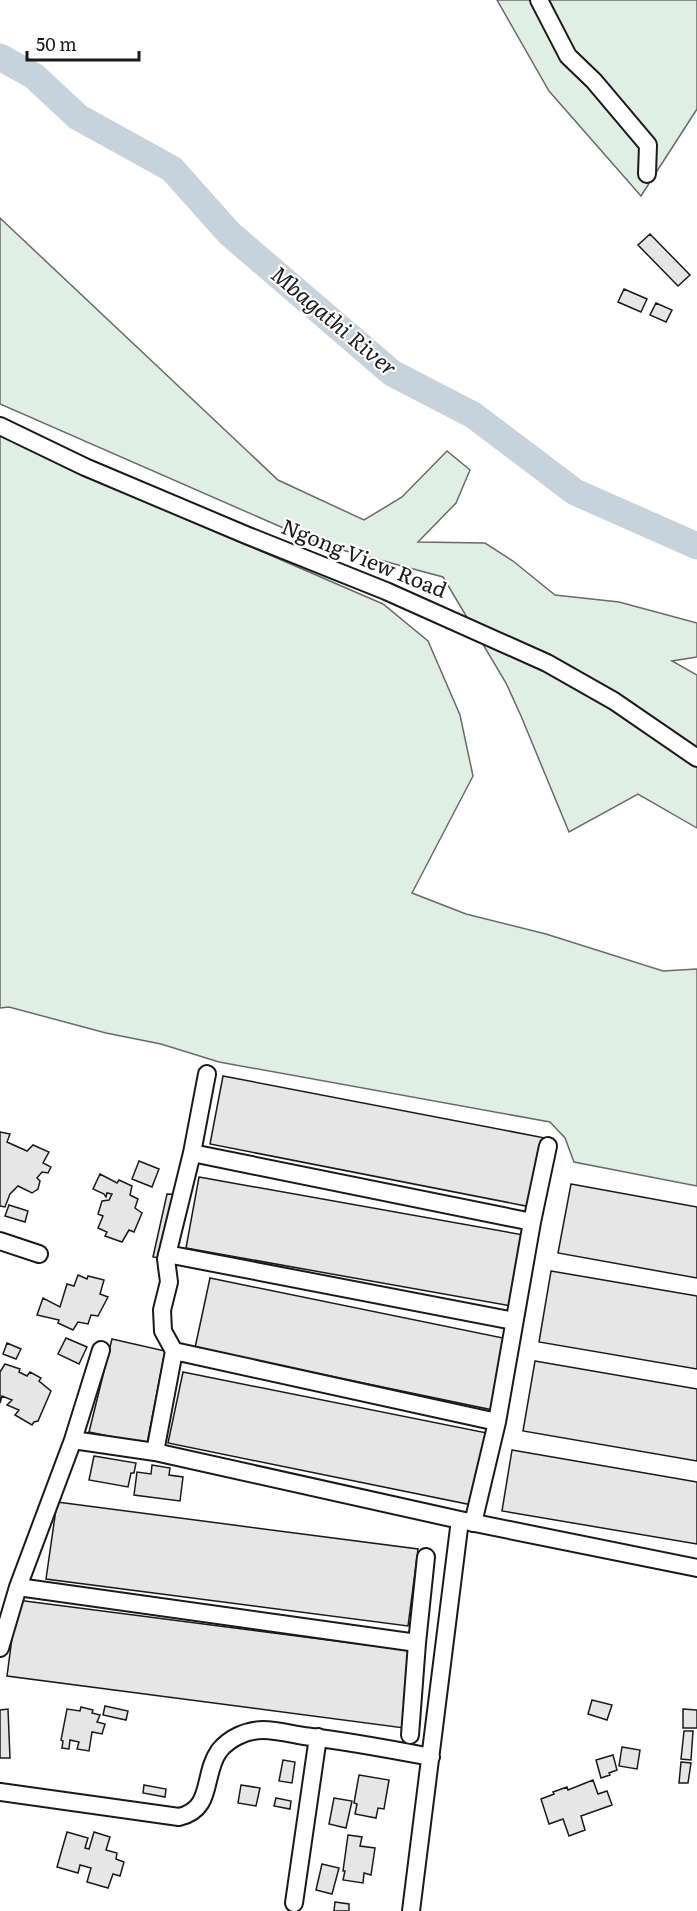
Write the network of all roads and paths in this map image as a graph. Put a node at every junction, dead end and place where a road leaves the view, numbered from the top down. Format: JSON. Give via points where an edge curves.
{"nodes":[{"id":1,"x":539,"y":0,"type":"edge"},
{"id":2,"x":646,"y":174,"type":"dead end"},
{"id":3,"x":0,"y":426,"type":"edge"},
{"id":4,"x":697,"y":758,"type":"edge"},
{"id":5,"x":207,"y":1074,"type":"dead end"},
{"id":6,"x":548,"y":1146,"type":"dead end"},
{"id":7,"x":192,"y":1153,"type":"junction"},
{"id":8,"x":532,"y":1222,"type":"junction"},
{"id":9,"x":1,"y":1244,"type":"edge"},
{"id":10,"x":39,"y":1254,"type":"dead end"},
{"id":11,"x":167,"y":1254,"type":"junction"},
{"id":12,"x":514,"y":1321,"type":"junction"},
{"id":13,"x":101,"y":1350,"type":"dead end"},
{"id":14,"x":174,"y":1351,"type":"junction"},
{"id":15,"x":497,"y":1422,"type":"junction"},
{"id":16,"x":73,"y":1440,"type":"junction"},
{"id":17,"x":155,"y":1452,"type":"junction"},
{"id":18,"x":467,"y":1521,"type":"junction"},
{"id":19,"x":426,"y":1557,"type":"dead end"},
{"id":20,"x":697,"y":1568,"type":"edge"},
{"id":21,"x":18,"y":1587,"type":"junction"},
{"id":22,"x":417,"y":1643,"type":"junction"},
{"id":23,"x":0,"y":1648,"type":"edge"},
{"id":24,"x":410,"y":1735,"type":"dead end"},
{"id":25,"x":318,"y":1737,"type":"junction"},
{"id":26,"x":431,"y":1756,"type":"junction"},
{"id":27,"x":0,"y":1792,"type":"edge"},
{"id":28,"x":294,"y":1903,"type":"dead end"},
{"id":29,"x":411,"y":1911,"type":"edge"}],
"edges":[{"from":1,"to":2,"type":"street","via":[[568,56],[648,145]]},
{"from":3,"to":4,"type":"street","name":"Ngong View Road","via":[[85,467],[386,591],[547,663],[614,701]]},
{"from":5,"to":7,"type":"street"},
{"from":6,"to":8,"type":"street"},
{"from":7,"to":8,"type":"street"},
{"from":7,"to":11,"type":"street"},
{"from":8,"to":12,"type":"street"},
{"from":9,"to":10,"type":"street"},
{"from":11,"to":12,"type":"street"},
{"from":11,"to":14,"type":"street","via":[[169,1282],[162,1310],[163,1331]]},
{"from":12,"to":15,"type":"street"},
{"from":13,"to":16,"type":"street"},
{"from":14,"to":15,"type":"street"},
{"from":14,"to":17,"type":"street"},
{"from":15,"to":18,"type":"street"},
{"from":16,"to":17,"type":"street"},
{"from":16,"to":21,"type":"street"},
{"from":17,"to":18,"type":"street"},
{"from":18,"to":20,"type":"street"},
{"from":18,"to":26,"type":"street"},
{"from":19,"to":22,"type":"street"},
{"from":21,"to":22,"type":"street"},
{"from":21,"to":23,"type":"street"},
{"from":22,"to":24,"type":"street"},
{"from":25,"to":26,"type":"street"},
{"from":25,"to":27,"type":"street","via":[[262,1730],[229,1740],[211,1769],[199,1808],[179,1817]]},
{"from":25,"to":28,"type":"street"},
{"from":26,"to":29,"type":"street"}]}
